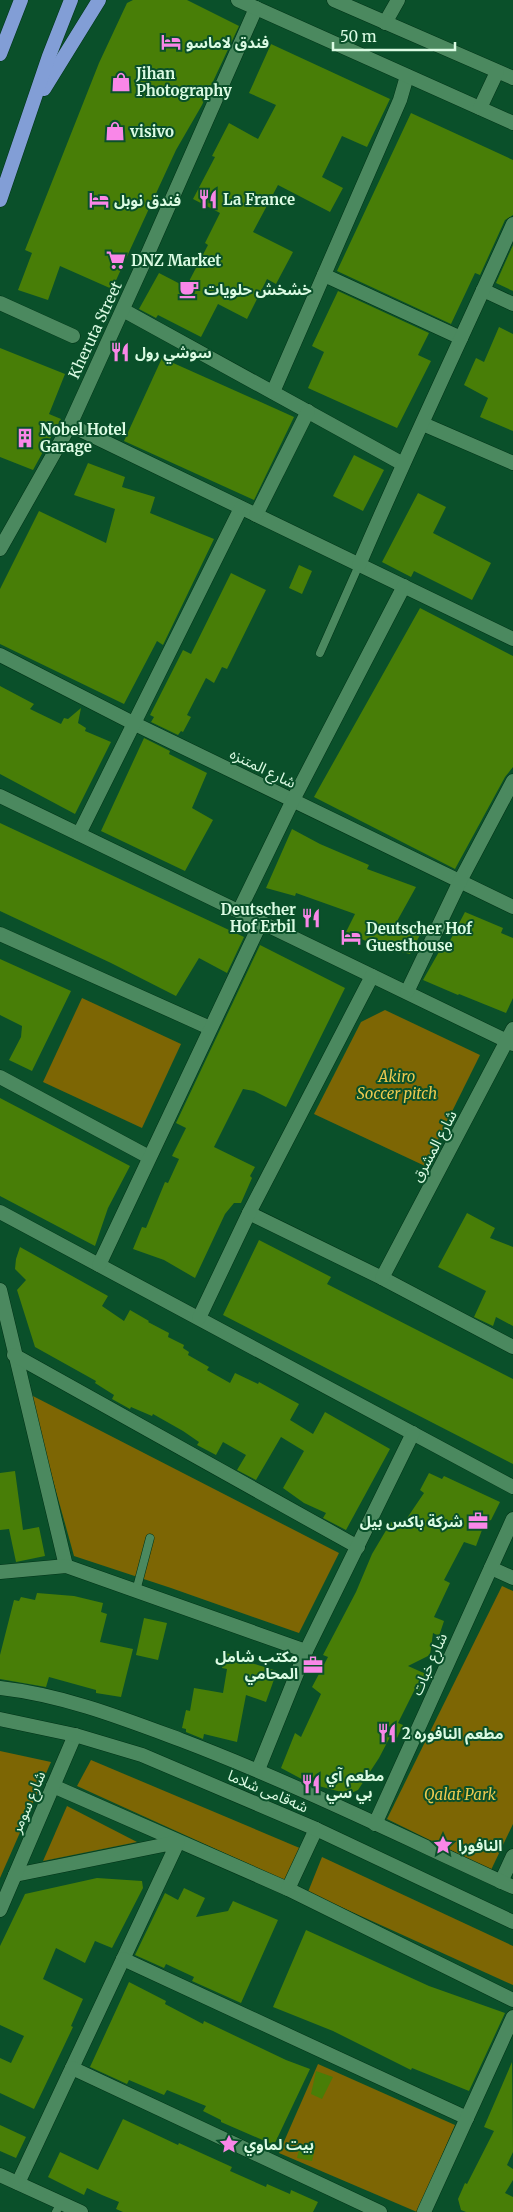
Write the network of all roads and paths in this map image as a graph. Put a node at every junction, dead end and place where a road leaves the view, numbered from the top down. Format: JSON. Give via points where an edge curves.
{"nodes":[{"id":1,"x":21,"y":0,"type":"edge"},
{"id":2,"x":71,"y":0,"type":"edge"},
{"id":3,"x":98,"y":0,"type":"edge"},
{"id":4,"x":238,"y":0,"type":"edge"},
{"id":5,"x":335,"y":0,"type":"edge"},
{"id":6,"x":398,"y":0,"type":"edge"},
{"id":7,"x":256,"y":8,"type":"junction"},
{"id":8,"x":385,"y":23,"type":"junction"},
{"id":9,"x":0,"y":54,"type":"edge"},
{"id":10,"x":497,"y":72,"type":"junction"},
{"id":11,"x":407,"y":76,"type":"junction"},
{"id":12,"x":513,"y":78,"type":"edge"},
{"id":13,"x":32,"y":106,"type":"junction"},
{"id":14,"x":480,"y":108,"type":"junction"},
{"id":15,"x":513,"y":123,"type":"edge"},
{"id":16,"x":0,"y":200,"type":"edge"},
{"id":17,"x":513,"y":224,"type":"edge"},
{"id":18,"x":324,"y":274,"type":"junction"},
{"id":19,"x":483,"y":290,"type":"junction"},
{"id":20,"x":0,"y":303,"type":"edge"},
{"id":21,"x":513,"y":304,"type":"edge"},
{"id":22,"x":123,"y":310,"type":"junction"},
{"id":23,"x":73,"y":336,"type":"dead end"},
{"id":24,"x":461,"y":338,"type":"junction"},
{"id":25,"x":273,"y":392,"type":"junction"},
{"id":26,"x":308,"y":411,"type":"junction"},
{"id":27,"x":423,"y":424,"type":"junction"},
{"id":28,"x":70,"y":425,"type":"junction"},
{"id":29,"x":513,"y":463,"type":"edge"},
{"id":30,"x":403,"y":464,"type":"junction"},
{"id":31,"x":241,"y":508,"type":"junction"},
{"id":32,"x":256,"y":515,"type":"junction"},
{"id":33,"x":0,"y":549,"type":"edge"},
{"id":34,"x":359,"y":565,"type":"junction"},
{"id":35,"x":404,"y":586,"type":"junction"},
{"id":36,"x":513,"y":639,"type":"edge"},
{"id":37,"x":320,"y":653,"type":"dead end"},
{"id":38,"x":0,"y":655,"type":"edge"},
{"id":39,"x":133,"y":723,"type":"junction"},
{"id":40,"x":513,"y":781,"type":"edge"},
{"id":41,"x":0,"y":796,"type":"edge"},
{"id":42,"x":293,"y":800,"type":"junction"},
{"id":43,"x":79,"y":834,"type":"junction"},
{"id":44,"x":460,"y":881,"type":"junction"},
{"id":45,"x":513,"y":907,"type":"edge"},
{"id":46,"x":239,"y":911,"type":"junction"},
{"id":47,"x":261,"y":922,"type":"junction"},
{"id":48,"x":0,"y":934,"type":"edge"},
{"id":49,"x":372,"y":976,"type":"junction"},
{"id":50,"x":407,"y":992,"type":"junction"},
{"id":51,"x":210,"y":1028,"type":"junction"},
{"id":52,"x":511,"y":1038,"type":"edge"},
{"id":53,"x":0,"y":1077,"type":"edge"},
{"id":54,"x":149,"y":1157,"type":"junction"},
{"id":55,"x":0,"y":1212,"type":"edge"},
{"id":56,"x":249,"y":1213,"type":"junction"},
{"id":57,"x":99,"y":1265,"type":"junction"},
{"id":58,"x":382,"y":1278,"type":"junction"},
{"id":59,"x":0,"y":1290,"type":"edge"},
{"id":60,"x":199,"y":1318,"type":"junction"},
{"id":61,"x":513,"y":1347,"type":"edge"},
{"id":62,"x":14,"y":1355,"type":"junction"},
{"id":63,"x":413,"y":1433,"type":"junction"},
{"id":64,"x":513,"y":1487,"type":"edge"},
{"id":65,"x":513,"y":1519,"type":"edge"},
{"id":66,"x":150,"y":1538,"type":"dead end"},
{"id":67,"x":358,"y":1547,"type":"junction"},
{"id":68,"x":66,"y":1566,"type":"junction"},
{"id":69,"x":491,"y":1568,"type":"junction"},
{"id":70,"x":0,"y":1572,"type":"edge"},
{"id":71,"x":513,"y":1578,"type":"edge"},
{"id":72,"x":136,"y":1591,"type":"junction"},
{"id":73,"x":306,"y":1651,"type":"junction"},
{"id":74,"x":0,"y":1688,"type":"edge"},
{"id":75,"x":0,"y":1719,"type":"edge"},
{"id":76,"x":75,"y":1735,"type":"junction"},
{"id":77,"x":258,"y":1770,"type":"junction"},
{"id":78,"x":53,"y":1786,"type":"junction"},
{"id":79,"x":375,"y":1824,"type":"junction"},
{"id":80,"x":316,"y":1829,"type":"junction"},
{"id":81,"x":178,"y":1842,"type":"junction"},
{"id":82,"x":513,"y":1856,"type":"edge"},
{"id":83,"x":15,"y":1875,"type":"junction"},
{"id":84,"x":507,"y":1885,"type":"edge"},
{"id":85,"x":288,"y":1889,"type":"junction"},
{"id":86,"x":0,"y":1910,"type":"edge"},
{"id":87,"x":513,"y":1922,"type":"edge"},
{"id":88,"x":123,"y":1959,"type":"junction"},
{"id":89,"x":513,"y":2000,"type":"edge"},
{"id":90,"x":513,"y":2017,"type":"edge"},
{"id":91,"x":72,"y":2068,"type":"junction"},
{"id":92,"x":467,"y":2118,"type":"junction"},
{"id":93,"x":0,"y":2175,"type":"edge"},
{"id":94,"x":18,"y":2183,"type":"junction"},
{"id":95,"x":58,"y":2207,"type":"edge"},
{"id":96,"x":80,"y":2212,"type":"edge"},
{"id":97,"x":380,"y":2212,"type":"edge"},
{"id":98,"x":424,"y":2212,"type":"edge"}],
"edges":[{"from":1,"to":9,"type":"highway"},
{"from":2,"to":13,"type":"highway"},
{"from":3,"to":13,"type":"highway"},
{"from":4,"to":7,"type":"street"},
{"from":5,"to":8,"type":"street"},
{"from":6,"to":8,"type":"street"},
{"from":7,"to":11,"type":"street"},
{"from":7,"to":22,"type":"street","name":"Kheruta Street"},
{"from":8,"to":10,"type":"street"},
{"from":10,"to":12,"type":"street"},
{"from":10,"to":14,"type":"street"},
{"from":11,"to":14,"type":"street"},
{"from":11,"to":18,"type":"street","via":[[400,100]]},
{"from":13,"to":16,"type":"highway"},
{"from":14,"to":15,"type":"street"},
{"from":17,"to":19,"type":"street"},
{"from":18,"to":24,"type":"street"},
{"from":18,"to":25,"type":"street"},
{"from":19,"to":21,"type":"street"},
{"from":19,"to":24,"type":"street"},
{"from":20,"to":23,"type":"street"},
{"from":22,"to":25,"type":"street"},
{"from":22,"to":28,"type":"street","name":"Kheruta Street"},
{"from":24,"to":27,"type":"street"},
{"from":25,"to":26,"type":"street"},
{"from":26,"to":30,"type":"street"},
{"from":26,"to":32,"type":"street"},
{"from":27,"to":29,"type":"street"},
{"from":27,"to":30,"type":"street"},
{"from":28,"to":31,"type":"street"},
{"from":28,"to":33,"type":"street","name":"Kheruta Street"},
{"from":30,"to":34,"type":"street"},
{"from":31,"to":32,"type":"street"},
{"from":31,"to":39,"type":"street"},
{"from":32,"to":34,"type":"street"},
{"from":34,"to":35,"type":"street"},
{"from":34,"to":37,"type":"lane"},
{"from":35,"to":36,"type":"street"},
{"from":35,"to":42,"type":"street"},
{"from":38,"to":39,"type":"street","name":"شارع المتنزه"},
{"from":39,"to":42,"type":"street","name":"شارع المتنزه"},
{"from":39,"to":43,"type":"street"},
{"from":40,"to":44,"type":"street"},
{"from":41,"to":43,"type":"street"},
{"from":42,"to":44,"type":"street","name":"شارع المتنزه"},
{"from":42,"to":46,"type":"street"},
{"from":43,"to":46,"type":"street"},
{"from":44,"to":45,"type":"street","name":"شارع المتنزه"},
{"from":44,"to":50,"type":"street"},
{"from":46,"to":47,"type":"street"},
{"from":47,"to":49,"type":"street"},
{"from":47,"to":51,"type":"street"},
{"from":48,"to":51,"type":"street"},
{"from":49,"to":50,"type":"street"},
{"from":49,"to":56,"type":"street"},
{"from":50,"to":52,"type":"street"},
{"from":51,"to":54,"type":"street"},
{"from":52,"to":58,"type":"street","name":"شارع المشرق"},
{"from":53,"to":54,"type":"street"},
{"from":54,"to":57,"type":"street"},
{"from":55,"to":57,"type":"street"},
{"from":56,"to":58,"type":"street"},
{"from":56,"to":60,"type":"street"},
{"from":57,"to":60,"type":"street"},
{"from":58,"to":61,"type":"street"},
{"from":59,"to":62,"type":"street"},
{"from":60,"to":63,"type":"street"},
{"from":62,"to":67,"type":"street"},
{"from":62,"to":68,"type":"street"},
{"from":63,"to":64,"type":"street"},
{"from":63,"to":67,"type":"street"},
{"from":65,"to":69,"type":"street","name":"شارع خبات"},
{"from":66,"to":72,"type":"lane"},
{"from":67,"to":73,"type":"street"},
{"from":68,"to":70,"type":"street"},
{"from":68,"to":72,"type":"street"},
{"from":69,"to":71,"type":"street"},
{"from":69,"to":79,"type":"street","name":"شارع خبات"},
{"from":72,"to":73,"type":"street"},
{"from":73,"to":77,"type":"street"},
{"from":74,"to":77,"type":"street","name":"شەقامی شلاما","via":[[29,1691],[102,1710]]},
{"from":75,"to":76,"type":"street","name":"شەقامی شلاما"},
{"from":76,"to":78,"type":"street","name":"شارع سومر"},
{"from":76,"to":80,"type":"street","name":"شەقامی شلاما","via":[[142,1755]]},
{"from":77,"to":79,"type":"street","name":"شەقامی شلاما"},
{"from":78,"to":81,"type":"street"},
{"from":78,"to":83,"type":"street","name":"شارع سومر"},
{"from":79,"to":84,"type":"street","name":"شەقامی شلاما"},
{"from":80,"to":85,"type":"street"},
{"from":80,"to":87,"type":"street","name":"شەقامی شلاما"},
{"from":81,"to":83,"type":"street"},
{"from":81,"to":85,"type":"street"},
{"from":81,"to":88,"type":"street"},
{"from":82,"to":84,"type":"street"},
{"from":83,"to":86,"type":"street","name":"شارع سومر"},
{"from":85,"to":89,"type":"street"},
{"from":88,"to":91,"type":"street"},
{"from":88,"to":92,"type":"street"},
{"from":90,"to":92,"type":"street"},
{"from":91,"to":94,"type":"street"},
{"from":91,"to":97,"type":"street"},
{"from":92,"to":98,"type":"street"},
{"from":93,"to":94,"type":"street"},
{"from":94,"to":95,"type":"street"},
{"from":95,"to":96,"type":"street"}]}
